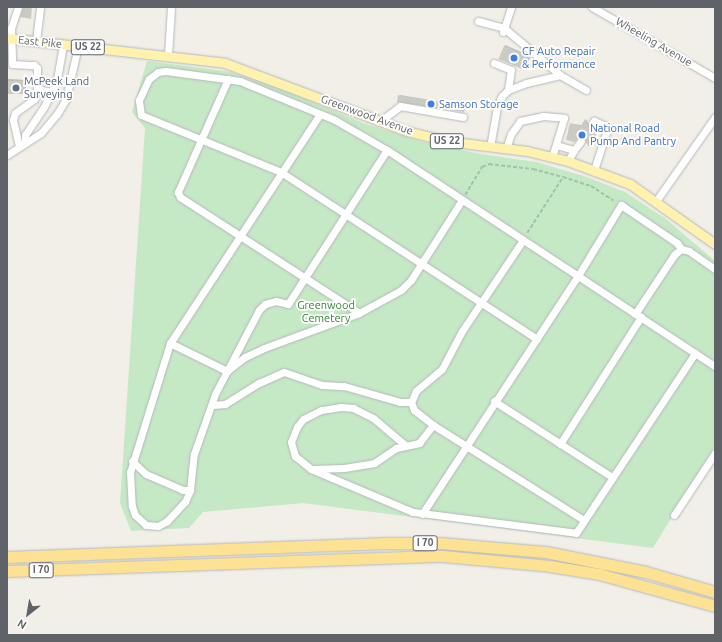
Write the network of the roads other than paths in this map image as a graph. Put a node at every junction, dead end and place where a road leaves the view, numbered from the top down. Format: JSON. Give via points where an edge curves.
{"nodes":[{"id":1,"x":18,"y":7,"type":"edge"},
{"id":2,"x":40,"y":7,"type":"edge"},
{"id":3,"x":171,"y":7,"type":"edge"},
{"id":4,"x":511,"y":7,"type":"edge"},
{"id":5,"x":592,"y":7,"type":"edge"},
{"id":6,"x":478,"y":21,"type":"dead end"},
{"id":7,"x":504,"y":30,"type":"junction"},
{"id":8,"x":8,"y":38,"type":"edge"},
{"id":9,"x":36,"y":41,"type":"junction"},
{"id":10,"x":63,"y":44,"type":"junction"},
{"id":11,"x":78,"y":46,"type":"junction"},
{"id":12,"x":168,"y":55,"type":"junction"},
{"id":13,"x":494,"y":63,"type":"dead end"},
{"id":14,"x":560,"y":75,"type":"junction"},
{"id":15,"x":715,"y":78,"type":"edge"},
{"id":16,"x":228,"y":79,"type":"junction"},
{"id":17,"x":37,"y":89,"type":"junction"},
{"id":18,"x":508,"y":90,"type":"junction"},
{"id":19,"x":586,"y":90,"type":"dead end"},
{"id":20,"x":52,"y":92,"type":"junction"},
{"id":21,"x":320,"y":114,"type":"junction"},
{"id":22,"x":463,"y":117,"type":"dead end"},
{"id":23,"x":715,"y":117,"type":"edge"},
{"id":24,"x":379,"y":122,"type":"junction"},
{"id":25,"x":592,"y":124,"type":"dead end"},
{"id":26,"x":202,"y":140,"type":"junction"},
{"id":27,"x":580,"y":141,"type":"tunnel mouth"},
{"id":28,"x":22,"y":144,"type":"junction"},
{"id":29,"x":556,"y":145,"type":"junction"},
{"id":30,"x":490,"y":146,"type":"junction"},
{"id":31,"x":506,"y":149,"type":"junction"},
{"id":32,"x":386,"y":150,"type":"junction"},
{"id":33,"x":574,"y":150,"type":"junction"},
{"id":34,"x":7,"y":155,"type":"edge"},
{"id":35,"x":552,"y":157,"type":"junction"},
{"id":36,"x":568,"y":161,"type":"junction"},
{"id":37,"x":594,"y":170,"type":"junction"},
{"id":38,"x":281,"y":172,"type":"junction"},
{"id":39,"x":462,"y":200,"type":"junction"},
{"id":40,"x":656,"y":201,"type":"junction"},
{"id":41,"x":346,"y":214,"type":"junction"},
{"id":42,"x":240,"y":236,"type":"junction"},
{"id":43,"x":522,"y":240,"type":"junction"},
{"id":44,"x":715,"y":244,"type":"edge"},
{"id":45,"x":681,"y":250,"type":"junction"},
{"id":46,"x":422,"y":263,"type":"junction"},
{"id":47,"x":715,"y":269,"type":"edge"},
{"id":48,"x":577,"y":276,"type":"junction"},
{"id":49,"x":306,"y":277,"type":"junction"},
{"id":50,"x":481,"y":302,"type":"junction"},
{"id":51,"x":360,"y":313,"type":"junction"},
{"id":52,"x":638,"y":316,"type":"junction"},
{"id":53,"x":537,"y":339,"type":"junction"},
{"id":54,"x":170,"y":343,"type":"junction"},
{"id":55,"x":237,"y":348,"type":"junction"},
{"id":56,"x":695,"y":353,"type":"junction"},
{"id":57,"x":245,"y":357,"type":"junction"},
{"id":58,"x":715,"y":366,"type":"edge"},
{"id":59,"x":227,"y":371,"type":"junction"},
{"id":60,"x":494,"y":401,"type":"junction"},
{"id":61,"x":411,"y":402,"type":"junction"},
{"id":62,"x":213,"y":405,"type":"junction"},
{"id":63,"x":433,"y":425,"type":"junction"},
{"id":64,"x":560,"y":444,"type":"junction"},
{"id":65,"x":405,"y":445,"type":"junction"},
{"id":66,"x":465,"y":445,"type":"junction"},
{"id":67,"x":715,"y":453,"type":"edge"},
{"id":68,"x":132,"y":461,"type":"junction"},
{"id":69,"x":311,"y":469,"type":"junction"},
{"id":70,"x":612,"y":477,"type":"junction"},
{"id":71,"x":190,"y":490,"type":"junction"},
{"id":72,"x":422,"y":514,"type":"junction"},
{"id":73,"x":674,"y":515,"type":"dead end"},
{"id":74,"x":584,"y":520,"type":"junction"},
{"id":75,"x":7,"y":557,"type":"edge"},
{"id":76,"x":7,"y":571,"type":"edge"},
{"id":77,"x":715,"y":592,"type":"edge"},
{"id":78,"x":715,"y":606,"type":"edge"}],
"edges":[{"from":1,"to":8,"type":"street"},
{"from":2,"to":9,"type":"street"},
{"from":3,"to":12,"type":"street"},
{"from":4,"to":7,"type":"street"},
{"from":5,"to":15,"type":"street","name":"Wheeling Avenue"},
{"from":6,"to":7,"type":"street"},
{"from":7,"to":14,"type":"street"},
{"from":8,"to":9,"type":"main road","name":"East Pike","number":"US 22"},
{"from":8,"to":17,"type":"street","via":[[12,64],[34,65],[37,68]]},
{"from":9,"to":10,"type":"main road","name":"East Pike","number":"US 22"},
{"from":10,"to":11,"type":"main road","name":"East Pike","number":"US 22"},
{"from":10,"to":20,"type":"street"},
{"from":11,"to":12,"type":"main road","name":"East Pike","number":"US 22"},
{"from":11,"to":28,"type":"street","via":[[67,93],[57,114],[41,133]]},
{"from":12,"to":24,"type":"main road","name":"Greenwood Avenue","number":"US 22","via":[[225,63],[250,70]]},
{"from":13,"to":18,"type":"street","via":[[511,70]]},
{"from":14,"to":18,"type":"street"},
{"from":14,"to":19,"type":"street"},
{"from":16,"to":21,"type":"street","via":[[264,90]]},
{"from":16,"to":26,"type":"street"},
{"from":16,"to":26,"type":"street","via":[[158,72],[149,79],[140,96],[138,106],[141,114]]},
{"from":17,"to":20,"type":"street"},
{"from":17,"to":28,"type":"street","via":[[34,99],[14,116]]},
{"from":18,"to":30,"type":"street","via":[[496,108]]},
{"from":20,"to":28,"type":"street"},
{"from":21,"to":32,"type":"street"},
{"from":21,"to":38,"type":"street"},
{"from":22,"to":24,"type":"street","via":[[400,106]]},
{"from":23,"to":40,"type":"street"},
{"from":24,"to":30,"type":"main road","name":"Greenwood Avenue","number":"US 22","via":[[446,141]]},
{"from":25,"to":37,"type":"street","via":[[594,121],[608,127]]},
{"from":26,"to":38,"type":"street"},
{"from":26,"to":42,"type":"street","via":[[178,192],[180,198]]},
{"from":27,"to":33,"type":"street"},
{"from":28,"to":34,"type":"street"},
{"from":29,"to":31,"type":"street","via":[[564,118],[543,116],[520,121],[511,134]]},
{"from":29,"to":33,"type":"street"},
{"from":29,"to":35,"type":"street"},
{"from":30,"to":31,"type":"main road","name":"Greenwood Avenue","number":"US 22"},
{"from":31,"to":35,"type":"main road","name":"Greenwood Avenue","number":"US 22"},
{"from":32,"to":39,"type":"street"},
{"from":32,"to":41,"type":"street"},
{"from":33,"to":36,"type":"street"},
{"from":35,"to":36,"type":"main road","name":"Greenwood Avenue","number":"US 22"},
{"from":36,"to":37,"type":"main road","name":"Greenwood Avenue","number":"US 22"},
{"from":37,"to":40,"type":"main road","name":"Greenwood Avenue","number":"US 22","via":[[630,184]]},
{"from":38,"to":41,"type":"street"},
{"from":38,"to":42,"type":"street"},
{"from":39,"to":43,"type":"street"},
{"from":39,"to":46,"type":"street"},
{"from":40,"to":44,"type":"main road","name":"Greenwood Avenue","number":"US 22"},
{"from":41,"to":46,"type":"street"},
{"from":41,"to":49,"type":"street"},
{"from":42,"to":49,"type":"street"},
{"from":42,"to":54,"type":"street"},
{"from":43,"to":48,"type":"street"},
{"from":43,"to":50,"type":"street"},
{"from":45,"to":47,"type":"street","via":[[689,251]]},
{"from":45,"to":48,"type":"street","via":[[677,243],[621,205]]},
{"from":45,"to":52,"type":"street","via":[[674,255]]},
{"from":46,"to":50,"type":"street"},
{"from":46,"to":51,"type":"street","via":[[401,290]]},
{"from":48,"to":52,"type":"street"},
{"from":48,"to":53,"type":"street"},
{"from":49,"to":51,"type":"street"},
{"from":49,"to":55,"type":"street","via":[[288,304],[276,301],[265,304],[259,310]]},
{"from":50,"to":53,"type":"street"},
{"from":50,"to":61,"type":"street","via":[[442,369],[416,391]]},
{"from":51,"to":57,"type":"street"},
{"from":52,"to":56,"type":"street"},
{"from":52,"to":64,"type":"street"},
{"from":53,"to":60,"type":"street"},
{"from":54,"to":59,"type":"street"},
{"from":54,"to":68,"type":"street"},
{"from":55,"to":57,"type":"street"},
{"from":55,"to":59,"type":"street"},
{"from":56,"to":58,"type":"street"},
{"from":56,"to":70,"type":"street"},
{"from":57,"to":59,"type":"street"},
{"from":59,"to":62,"type":"street"},
{"from":60,"to":64,"type":"street"},
{"from":60,"to":66,"type":"street"},
{"from":61,"to":62,"type":"street","via":[[400,402],[344,386],[322,385],[284,372],[259,383],[225,404]]},
{"from":61,"to":63,"type":"street","via":[[414,410]]},
{"from":62,"to":71,"type":"street","via":[[194,454]]},
{"from":63,"to":65,"type":"street","via":[[419,443]]},
{"from":63,"to":66,"type":"street"},
{"from":64,"to":70,"type":"street"},
{"from":65,"to":69,"type":"street","via":[[374,462],[344,468]]},
{"from":65,"to":69,"type":"street","via":[[383,424],[362,411],[341,407],[321,410],[304,419],[297,427],[291,442],[295,456]]},
{"from":66,"to":72,"type":"street"},
{"from":66,"to":74,"type":"street"},
{"from":67,"to":73,"type":"street"},
{"from":68,"to":71,"type":"street","via":[[146,474]]},
{"from":68,"to":71,"type":"street","via":[[132,506],[135,515],[146,525],[158,526],[167,521],[185,502]]},
{"from":69,"to":72,"type":"street","via":[[394,505]]},
{"from":70,"to":74,"type":"street"},
{"from":72,"to":74,"type":"street","via":[[569,534],[576,533]]},
{"from":75,"to":77,"type":"highway","number":"I 70","via":[[382,543],[482,546],[546,552],[599,561]]},
{"from":76,"to":78,"type":"highway","number":"I 70","via":[[443,556],[599,574]]}]}
